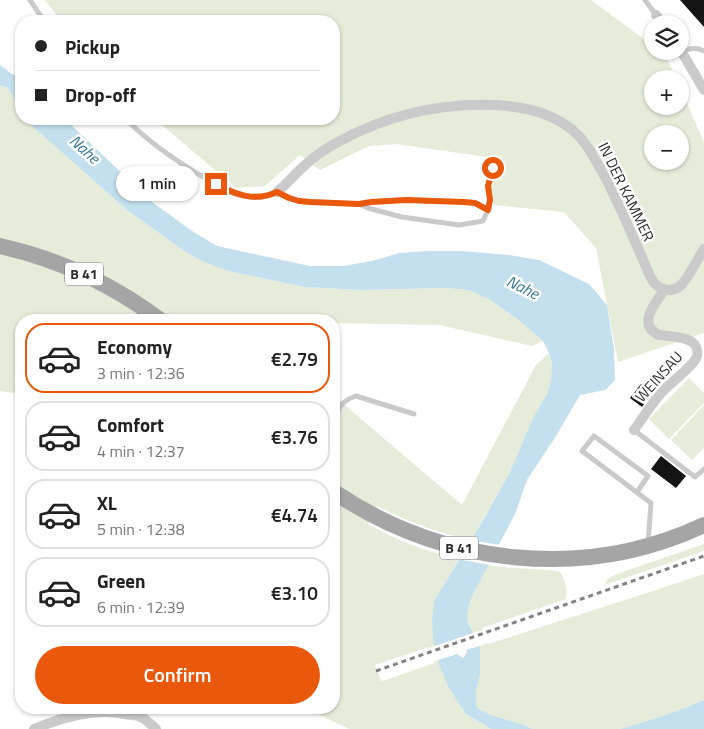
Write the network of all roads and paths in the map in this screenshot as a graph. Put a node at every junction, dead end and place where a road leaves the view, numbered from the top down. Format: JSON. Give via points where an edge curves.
{"nodes":[{"id":1,"x":30,"y":0,"type":"edge"},
{"id":2,"x":645,"y":0,"type":"edge"},
{"id":3,"x":40,"y":15,"type":"edge"},
{"id":4,"x":656,"y":15,"type":"edge"},
{"id":5,"x":689,"y":49,"type":"edge"},
{"id":6,"x":704,"y":51,"type":"edge"},
{"id":7,"x":686,"y":60,"type":"edge"},
{"id":8,"x":704,"y":90,"type":"edge"},
{"id":9,"x":133,"y":125,"type":"edge"},
{"id":10,"x":493,"y":168,"type":"dead end"},
{"id":11,"x":277,"y":192,"type":"junction"},
{"id":12,"x":359,"y":204,"type":"junction"},
{"id":13,"x":488,"y":210,"type":"junction"},
{"id":14,"x":0,"y":246,"type":"edge"},
{"id":15,"x":704,"y":249,"type":"edge"},
{"id":16,"x":664,"y":290,"type":"junction"},
{"id":17,"x":151,"y":314,"type":"edge"},
{"id":18,"x":340,"y":405,"type":"edge"},
{"id":19,"x":414,"y":414,"type":"dead end"},
{"id":20,"x":634,"y":430,"type":"joint"},
{"id":21,"x":704,"y":469,"type":"edge"},
{"id":22,"x":637,"y":492,"type":"junction"},
{"id":23,"x":340,"y":496,"type":"edge"},
{"id":24,"x":704,"y":525,"type":"edge"},
{"id":25,"x":648,"y":546,"type":"junction"},
{"id":26,"x":81,"y":714,"type":"edge"},
{"id":27,"x":124,"y":714,"type":"edge"},
{"id":28,"x":34,"y":729,"type":"edge"},
{"id":29,"x":156,"y":729,"type":"edge"}],
"edges":[{"from":1,"to":3,"type":"lane"},
{"from":2,"to":4,"type":"lane"},
{"from":5,"to":6,"type":"lane"},
{"from":7,"to":8,"type":"street"},
{"from":9,"to":11,"type":"lane","via":[[178,162],[231,192],[256,197]]},
{"from":10,"to":13,"type":"lane","via":[[488,186]]},
{"from":11,"to":12,"type":"lane","via":[[299,201]]},
{"from":11,"to":16,"type":"street","name":"IN DER KAMMER","via":[[320,153],[355,133],[393,118],[460,106],[498,105],[530,109],[562,122],[586,144],[612,191],[653,282]]},
{"from":12,"to":13,"type":"lane","via":[[406,200],[464,202],[475,203]]},
{"from":12,"to":13,"type":"lane","via":[[402,217],[460,225],[483,222]]},
{"from":14,"to":17,"type":"main road","number":"B 41","via":[[48,259],[92,278]]},
{"from":15,"to":16,"type":"street","via":[[683,282],[674,289]]},
{"from":16,"to":20,"type":"street","name":"WEINSAU","via":[[650,313],[650,328],[659,335],[690,340],[697,348],[697,356],[655,400]]},
{"from":18,"to":19,"type":"lane","via":[[356,396]]},
{"from":20,"to":21,"type":"lane","via":[[695,477]]},
{"from":22,"to":22,"type":"lane","via":[[582,451],[594,436],[648,476]]},
{"from":22,"to":25,"type":"lane","via":[[651,503]]},
{"from":23,"to":25,"type":"main road","number":"B 41","via":[[414,534],[462,549],[506,557],[591,557]]},
{"from":24,"to":25,"type":"main road","number":"B 41"},
{"from":26,"to":28,"type":"street"},
{"from":27,"to":29,"type":"street","via":[[139,717]]}]}
